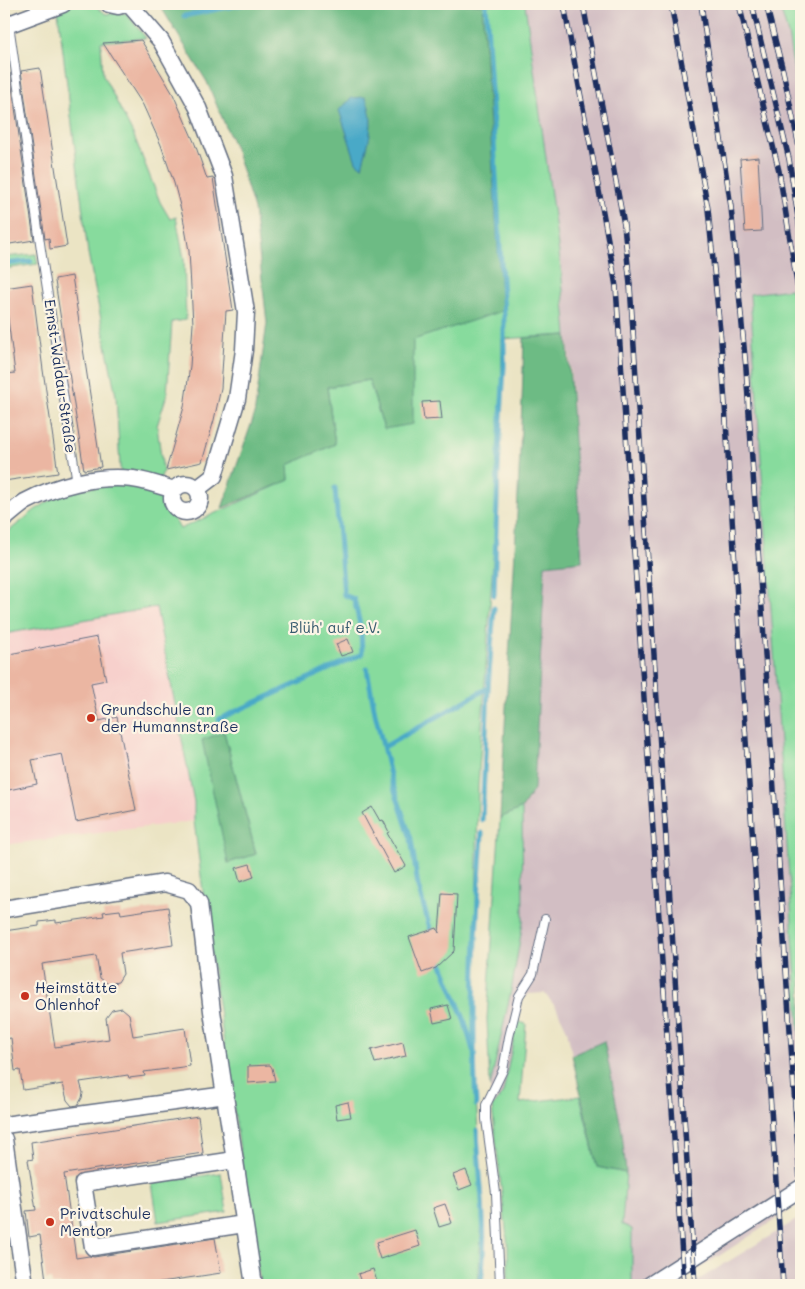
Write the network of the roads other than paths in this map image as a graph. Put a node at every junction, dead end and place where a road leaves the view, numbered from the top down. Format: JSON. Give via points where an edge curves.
{"nodes":[{"id":1,"x":63,"y":4,"type":"edge"},
{"id":2,"x":109,"y":4,"type":"edge"},
{"id":3,"x":125,"y":4,"type":"edge"},
{"id":4,"x":129,"y":4,"type":"edge"},
{"id":5,"x":6,"y":25,"type":"edge"},
{"id":6,"x":77,"y":483,"type":"junction"},
{"id":7,"x":197,"y":489,"type":"junction"},
{"id":8,"x":174,"y":490,"type":"junction"},
{"id":9,"x":4,"y":519,"type":"edge"},
{"id":10,"x":4,"y":909,"type":"edge"},
{"id":11,"x":546,"y":919,"type":"dead end"},
{"id":12,"x":226,"y":1095,"type":"junction"},
{"id":13,"x":4,"y":1125,"type":"edge"},
{"id":14,"x":4,"y":1139,"type":"edge"},
{"id":15,"x":235,"y":1160,"type":"junction"},
{"id":16,"x":801,"y":1188,"type":"edge"},
{"id":17,"x":244,"y":1224,"type":"junction"},
{"id":18,"x":10,"y":1232,"type":"edge"},
{"id":19,"x":25,"y":1285,"type":"edge"},
{"id":20,"x":254,"y":1285,"type":"edge"},
{"id":21,"x":500,"y":1285,"type":"edge"},
{"id":22,"x":650,"y":1285,"type":"edge"}],
"edges":[{"from":1,"to":5,"type":"street"},
{"from":2,"to":3,"type":"street"},
{"from":4,"to":7,"type":"street","via":[[161,41],[198,108],[221,168],[246,312],[237,399],[214,476]]},
{"from":5,"to":6,"type":"lane","name":"Ernst-Waldau-Straße"},
{"from":6,"to":8,"type":"street","via":[[107,478],[134,480]]},
{"from":6,"to":9,"type":"street","via":[[55,488],[24,503]]},
{"from":7,"to":8,"type":"street","via":[[188,484]]},
{"from":7,"to":8,"type":"street","via":[[198,506],[188,513],[174,506]]},
{"from":10,"to":12,"type":"street","via":[[165,883],[189,890],[199,903]]},
{"from":11,"to":21,"type":"lane","via":[[533,974],[519,996],[503,1070],[486,1105],[496,1193]]},
{"from":12,"to":13,"type":"street"},
{"from":12,"to":15,"type":"street"},
{"from":14,"to":18,"type":"street"},
{"from":15,"to":17,"type":"street"},
{"from":15,"to":17,"type":"street","via":[[83,1183],[94,1247]]},
{"from":16,"to":22,"type":"street"},
{"from":17,"to":20,"type":"street"},
{"from":18,"to":19,"type":"street"}]}
